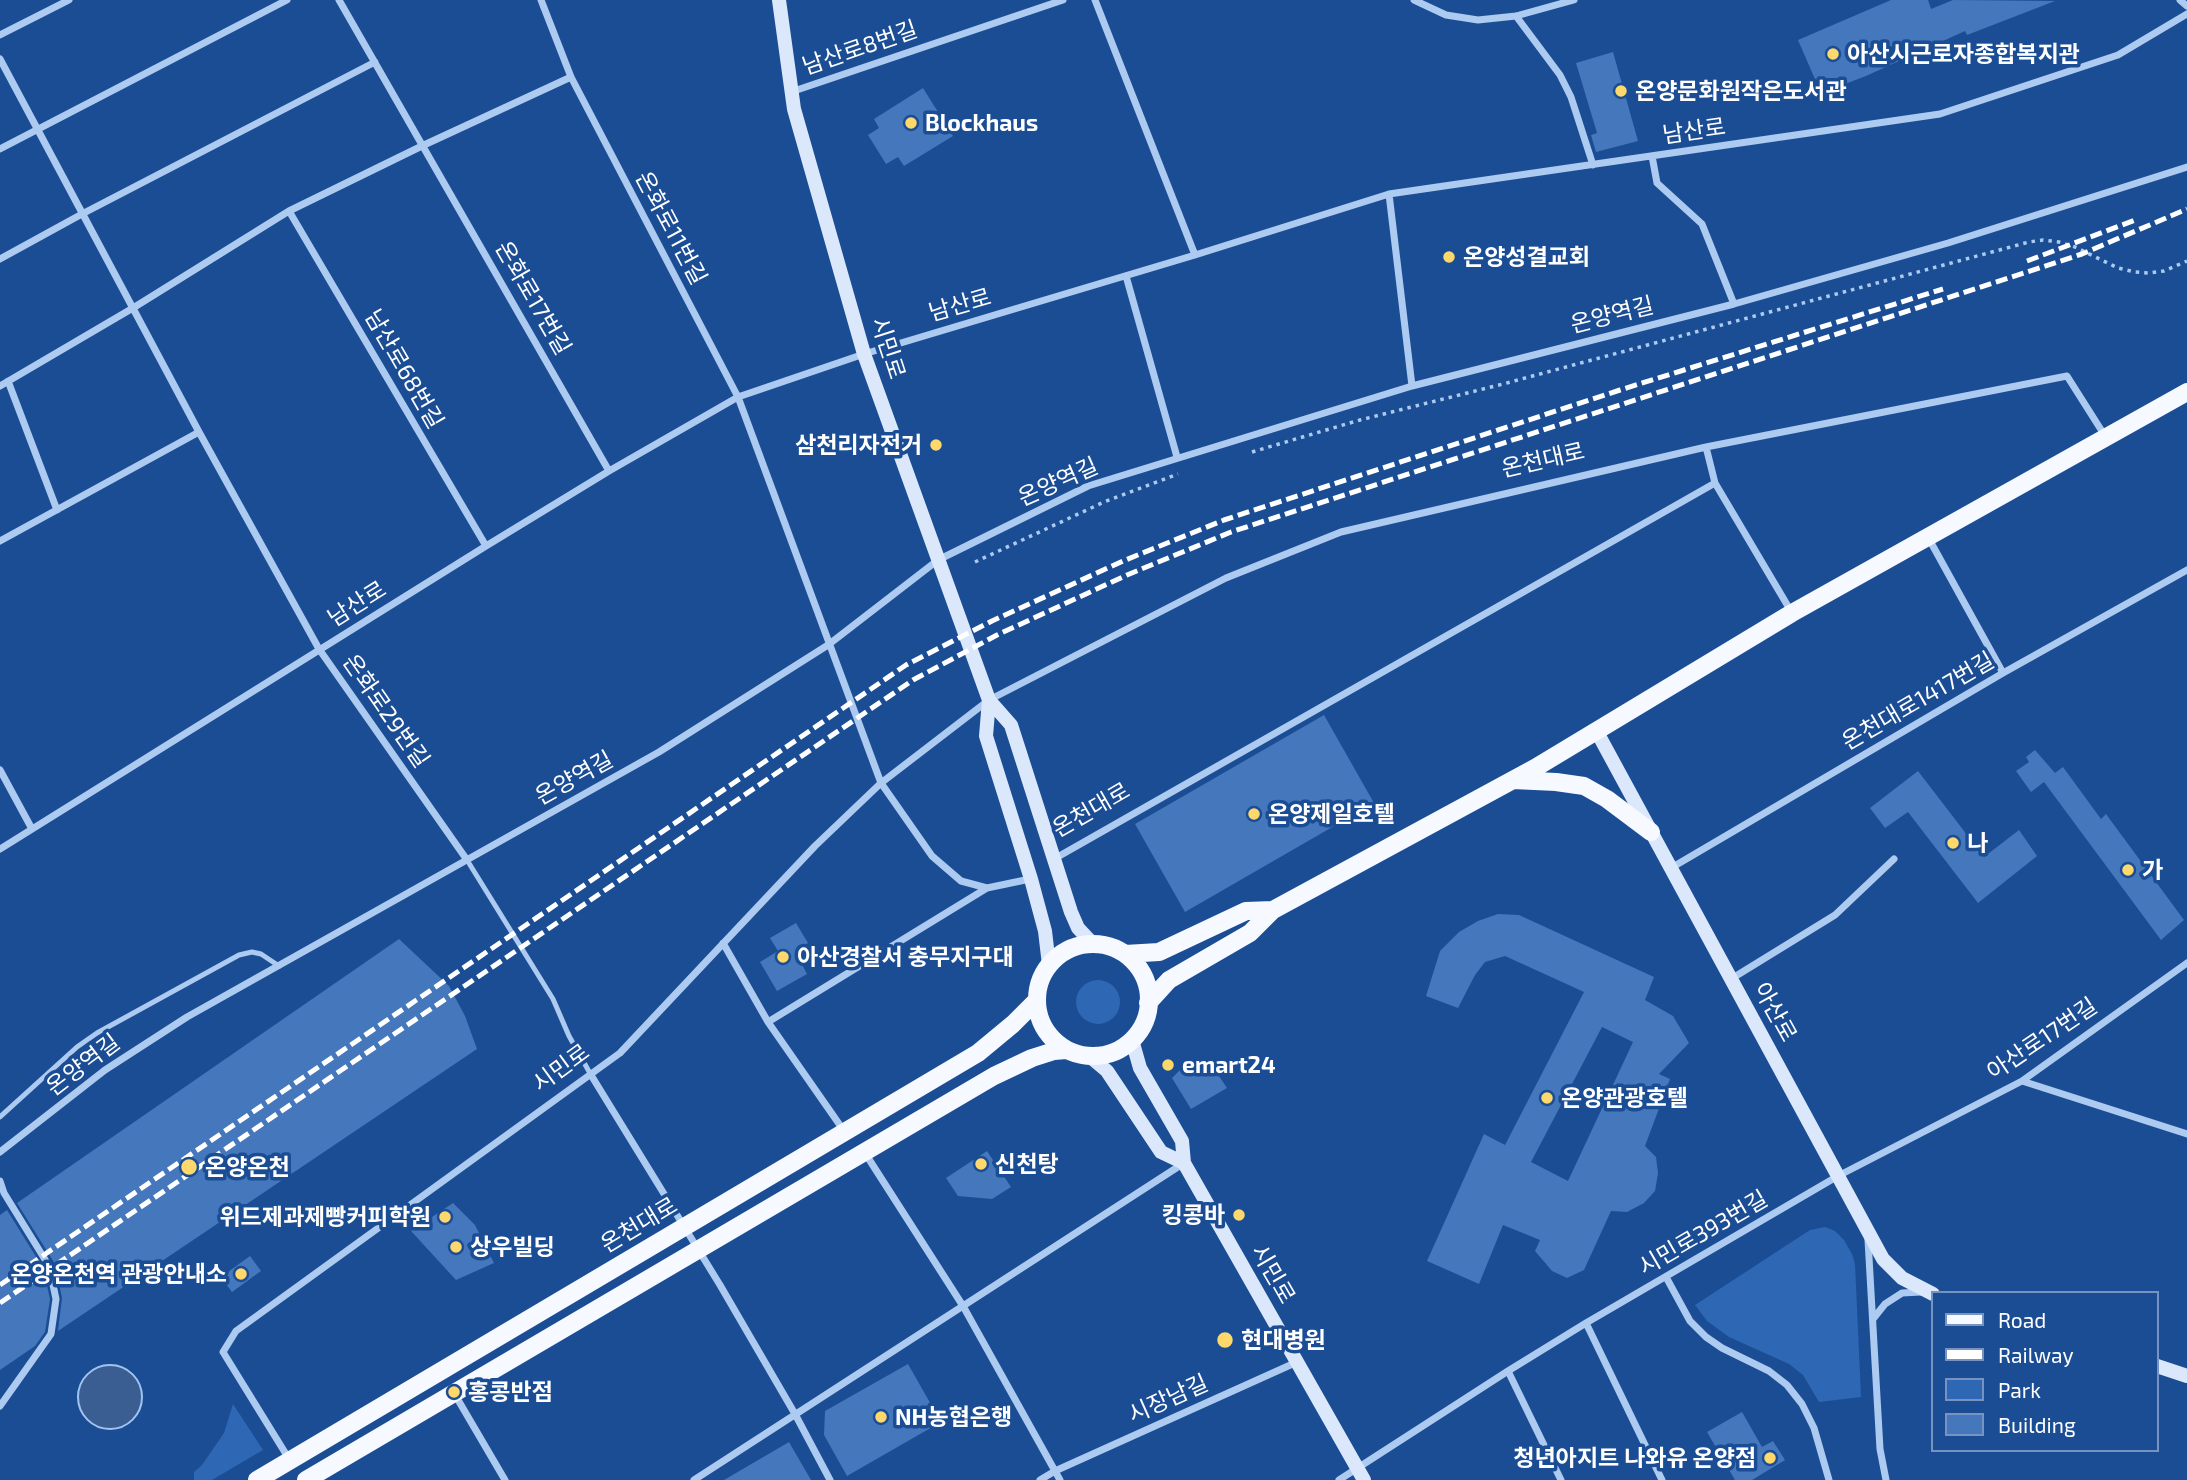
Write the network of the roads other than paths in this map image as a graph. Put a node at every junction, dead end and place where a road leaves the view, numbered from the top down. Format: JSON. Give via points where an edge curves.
{"nodes":[{"id":1,"x":69,"y":0,"type":"edge"},
{"id":2,"x":287,"y":0,"type":"edge"},
{"id":3,"x":339,"y":0,"type":"edge"},
{"id":4,"x":541,"y":0,"type":"edge"},
{"id":5,"x":779,"y":0,"type":"edge"},
{"id":6,"x":1063,"y":0,"type":"edge"},
{"id":7,"x":1095,"y":0,"type":"edge"},
{"id":8,"x":1414,"y":0,"type":"edge"},
{"id":9,"x":1574,"y":0,"type":"edge"},
{"id":10,"x":2180,"y":0,"type":"edge"},
{"id":11,"x":2187,"y":6,"type":"edge"},
{"id":12,"x":2187,"y":14,"type":"edge"},
{"id":13,"x":1516,"y":16,"type":"junction"},
{"id":14,"x":0,"y":35,"type":"edge"},
{"id":15,"x":0,"y":59,"type":"edge"},
{"id":16,"x":375,"y":62,"type":"junction"},
{"id":17,"x":571,"y":77,"type":"junction"},
{"id":18,"x":790,"y":92,"type":"junction"},
{"id":19,"x":37,"y":129,"type":"junction"},
{"id":20,"x":424,"y":145,"type":"junction"},
{"id":21,"x":0,"y":149,"type":"edge"},
{"id":22,"x":1652,"y":156,"type":"junction"},
{"id":23,"x":1593,"y":165,"type":"junction"},
{"id":24,"x":2187,"y":167,"type":"edge"},
{"id":25,"x":1389,"y":194,"type":"junction"},
{"id":26,"x":289,"y":211,"type":"junction"},
{"id":27,"x":82,"y":214,"type":"junction"},
{"id":28,"x":1195,"y":255,"type":"junction"},
{"id":29,"x":0,"y":259,"type":"edge"},
{"id":30,"x":1126,"y":276,"type":"junction"},
{"id":31,"x":1734,"y":304,"type":"junction"},
{"id":32,"x":133,"y":308,"type":"junction"},
{"id":33,"x":864,"y":354,"type":"junction"},
{"id":34,"x":8,"y":381,"type":"junction"},
{"id":35,"x":0,"y":386,"type":"edge"},
{"id":36,"x":1412,"y":386,"type":"junction"},
{"id":37,"x":2187,"y":392,"type":"edge"},
{"id":38,"x":738,"y":397,"type":"junction"},
{"id":39,"x":199,"y":432,"type":"junction"},
{"id":40,"x":2106,"y":437,"type":"junction"},
{"id":41,"x":1706,"y":447,"type":"junction"},
{"id":42,"x":1177,"y":457,"type":"junction"},
{"id":43,"x":609,"y":471,"type":"junction"},
{"id":44,"x":1715,"y":483,"type":"junction"},
{"id":45,"x":57,"y":510,"type":"junction"},
{"id":46,"x":1927,"y":536,"type":"junction"},
{"id":47,"x":0,"y":541,"type":"edge"},
{"id":48,"x":486,"y":547,"type":"junction"},
{"id":49,"x":938,"y":561,"type":"junction"},
{"id":50,"x":2187,"y":571,"type":"edge"},
{"id":51,"x":1792,"y":613,"type":"junction"},
{"id":52,"x":828,"y":645,"type":"junction"},
{"id":53,"x":319,"y":649,"type":"junction"},
{"id":54,"x":2003,"y":673,"type":"junction"},
{"id":55,"x":989,"y":699,"type":"junction"},
{"id":56,"x":1597,"y":732,"type":"junction"},
{"id":57,"x":0,"y":770,"type":"edge"},
{"id":58,"x":1513,"y":780,"type":"junction"},
{"id":59,"x":881,"y":783,"type":"junction"},
{"id":60,"x":32,"y":829,"type":"junction"},
{"id":61,"x":1651,"y":832,"type":"junction"},
{"id":62,"x":0,"y":849,"type":"edge"},
{"id":63,"x":1054,"y":859,"type":"junction"},
{"id":64,"x":1894,"y":859,"type":"dead end"},
{"id":65,"x":467,"y":860,"type":"junction"},
{"id":66,"x":1671,"y":868,"type":"junction"},
{"id":67,"x":1031,"y":879,"type":"junction"},
{"id":68,"x":987,"y":888,"type":"junction"},
{"id":69,"x":1273,"y":910,"type":"junction"},
{"id":70,"x":723,"y":943,"type":"junction"},
{"id":71,"x":1093,"y":944,"type":"junction"},
{"id":72,"x":1125,"y":954,"type":"junction"},
{"id":73,"x":2187,"y":962,"type":"edge"},
{"id":74,"x":1049,"y":965,"type":"junction"},
{"id":75,"x":279,"y":966,"type":"junction"},
{"id":76,"x":1731,"y":979,"type":"junction"},
{"id":77,"x":1037,"y":1000,"type":"junction"},
{"id":78,"x":1148,"y":1003,"type":"junction"},
{"id":79,"x":768,"y":1022,"type":"junction"},
{"id":80,"x":1132,"y":1040,"type":"junction"},
{"id":81,"x":1066,"y":1050,"type":"junction"},
{"id":82,"x":1088,"y":1055,"type":"junction"},
{"id":83,"x":591,"y":1074,"type":"junction"},
{"id":84,"x":2022,"y":1081,"type":"junction"},
{"id":85,"x":0,"y":1117,"type":"edge"},
{"id":86,"x":845,"y":1132,"type":"junction"},
{"id":87,"x":2187,"y":1134,"type":"edge"},
{"id":88,"x":0,"y":1152,"type":"edge"},
{"id":89,"x":865,"y":1152,"type":"junction"},
{"id":90,"x":1184,"y":1163,"type":"junction"},
{"id":91,"x":1838,"y":1176,"type":"junction"},
{"id":92,"x":0,"y":1181,"type":"edge"},
{"id":93,"x":684,"y":1227,"type":"junction"},
{"id":94,"x":1868,"y":1231,"type":"junction"},
{"id":95,"x":698,"y":1250,"type":"junction"},
{"id":96,"x":1666,"y":1277,"type":"junction"},
{"id":97,"x":1930,"y":1293,"type":"edge"},
{"id":98,"x":963,"y":1306,"type":"junction"},
{"id":99,"x":1872,"y":1319,"type":"junction"},
{"id":100,"x":1586,"y":1323,"type":"junction"},
{"id":101,"x":1297,"y":1362,"type":"junction"},
{"id":102,"x":2159,"y":1367,"type":"edge"},
{"id":103,"x":1508,"y":1371,"type":"junction"},
{"id":104,"x":2187,"y":1376,"type":"edge"},
{"id":105,"x":454,"y":1393,"type":"junction"},
{"id":106,"x":0,"y":1406,"type":"edge"},
{"id":107,"x":796,"y":1414,"type":"junction"},
{"id":108,"x":290,"y":1459,"type":"junction"},
{"id":109,"x":1055,"y":1471,"type":"junction"},
{"id":110,"x":1361,"y":1474,"type":"edge"},
{"id":111,"x":257,"y":1480,"type":"edge"},
{"id":112,"x":306,"y":1480,"type":"edge"},
{"id":113,"x":505,"y":1480,"type":"edge"},
{"id":114,"x":694,"y":1480,"type":"edge"},
{"id":115,"x":830,"y":1480,"type":"edge"},
{"id":116,"x":1040,"y":1480,"type":"edge"},
{"id":117,"x":1060,"y":1480,"type":"edge"},
{"id":118,"x":1339,"y":1480,"type":"edge"},
{"id":119,"x":1561,"y":1480,"type":"edge"},
{"id":120,"x":1662,"y":1480,"type":"edge"},
{"id":121,"x":1829,"y":1480,"type":"edge"},
{"id":122,"x":1886,"y":1480,"type":"edge"}],
"edges":[{"from":1,"to":14,"type":"street"},
{"from":2,"to":19,"type":"street"},
{"from":3,"to":16,"type":"street","name":"온화로17번길"},
{"from":4,"to":17,"type":"street","name":"온화로11번길"},
{"from":5,"to":18,"type":"main road","name":"시민로"},
{"from":6,"to":18,"type":"street","name":"남산로8번길"},
{"from":7,"to":28,"type":"street"},
{"from":8,"to":13,"type":"street","via":[[1446,15],[1478,20]]},
{"from":9,"to":13,"type":"street"},
{"from":10,"to":11,"type":"street"},
{"from":12,"to":22,"type":"street","name":"남산로","via":[[2118,55],[1940,114]]},
{"from":13,"to":23,"type":"street","via":[[1560,75]]},
{"from":15,"to":19,"type":"street","name":"온화로29번길"},
{"from":16,"to":20,"type":"street","name":"온화로17번길"},
{"from":16,"to":27,"type":"street"},
{"from":17,"to":20,"type":"street"},
{"from":17,"to":38,"type":"street","name":"온화로11번길"},
{"from":18,"to":33,"type":"main road","name":"시민로"},
{"from":19,"to":21,"type":"street"},
{"from":19,"to":27,"type":"street","name":"온화로29번길"},
{"from":20,"to":26,"type":"street"},
{"from":20,"to":43,"type":"street","name":"온화로17번길"},
{"from":22,"to":23,"type":"street","name":"남산로"},
{"from":22,"to":31,"type":"street","via":[[1657,183],[1702,224]]},
{"from":23,"to":25,"type":"street","name":"남산로"},
{"from":24,"to":31,"type":"street","name":"온양역길","via":[[1948,243]]},
{"from":25,"to":28,"type":"street","name":"남산로"},
{"from":25,"to":36,"type":"street"},
{"from":26,"to":32,"type":"street"},
{"from":26,"to":48,"type":"street","name":"남산로68번길"},
{"from":27,"to":29,"type":"street"},
{"from":27,"to":32,"type":"street","name":"온화로29번길"},
{"from":28,"to":30,"type":"street","name":"남산로"},
{"from":30,"to":33,"type":"street","name":"남산로"},
{"from":30,"to":42,"type":"street"},
{"from":31,"to":36,"type":"street","name":"온양역길"},
{"from":32,"to":34,"type":"street"},
{"from":32,"to":39,"type":"street","name":"온화로29번길"},
{"from":33,"to":38,"type":"street","name":"남산로"},
{"from":33,"to":49,"type":"main road","name":"시민로"},
{"from":34,"to":35,"type":"street"},
{"from":34,"to":45,"type":"street"},
{"from":36,"to":42,"type":"street","name":"온양역길"},
{"from":37,"to":40,"type":"main road"},
{"from":38,"to":43,"type":"street","name":"남산로"},
{"from":38,"to":52,"type":"street"},
{"from":39,"to":45,"type":"street"},
{"from":39,"to":53,"type":"street","name":"온화로29번길"},
{"from":40,"to":41,"type":"street","name":"온천대로","via":[[2067,376]]},
{"from":40,"to":46,"type":"main road"},
{"from":41,"to":44,"type":"street"},
{"from":41,"to":55,"type":"street","name":"온천대로","via":[[1341,532],[1226,578]]},
{"from":42,"to":49,"type":"street","name":"온양역길","via":[[1088,486]]},
{"from":43,"to":48,"type":"street","name":"남산로"},
{"from":44,"to":51,"type":"street"},
{"from":44,"to":63,"type":"street","name":"온천대로"},
{"from":45,"to":47,"type":"street"},
{"from":46,"to":51,"type":"main road"},
{"from":46,"to":54,"type":"street"},
{"from":48,"to":53,"type":"street","name":"남산로"},
{"from":49,"to":52,"type":"street","name":"온양역길"},
{"from":49,"to":55,"type":"main road","name":"시민로"},
{"from":50,"to":54,"type":"street","name":"온천대로1417번길"},
{"from":51,"to":56,"type":"main road"},
{"from":52,"to":59,"type":"street"},
{"from":52,"to":65,"type":"street","name":"온양역길","via":[[659,752]]},
{"from":53,"to":60,"type":"street","name":"남산로"},
{"from":53,"to":65,"type":"street","name":"온화로29번길"},
{"from":54,"to":66,"type":"street","name":"온천대로1417번길"},
{"from":55,"to":59,"type":"street","name":"시민로"},
{"from":55,"to":63,"type":"main road","name":"시민로","via":[[1011,725]]},
{"from":55,"to":67,"type":"main road","name":"시민로","via":[[986,736]]},
{"from":56,"to":58,"type":"main road"},
{"from":56,"to":61,"type":"main road","name":"아산로"},
{"from":57,"to":60,"type":"street"},
{"from":58,"to":61,"type":"main road","via":[[1584,786]]},
{"from":58,"to":69,"type":"main road"},
{"from":59,"to":68,"type":"street","via":[[932,856],[961,881]]},
{"from":59,"to":70,"type":"street","name":"시민로"},
{"from":60,"to":62,"type":"street","name":"남산로"},
{"from":61,"to":66,"type":"main road","name":"아산로"},
{"from":63,"to":71,"type":"main road","name":"시민로","via":[[1078,928]]},
{"from":64,"to":76,"type":"street","via":[[1835,915]]},
{"from":65,"to":75,"type":"street","name":"온양역길"},
{"from":65,"to":83,"type":"lane","via":[[553,999]]},
{"from":66,"to":76,"type":"main road","name":"아산로"},
{"from":67,"to":68,"type":"street"},
{"from":67,"to":74,"type":"main road","name":"시민로"},
{"from":68,"to":79,"type":"street"},
{"from":69,"to":72,"type":"main road","via":[[1246,911],[1159,952]]},
{"from":69,"to":78,"type":"main road","via":[[1250,933],[1169,980]]},
{"from":70,"to":79,"type":"street"},
{"from":70,"to":83,"type":"street","name":"시민로","via":[[620,1054]]},
{"from":71,"to":72,"type":"main road"},
{"from":71,"to":74,"type":"main road","via":[[1068,949]]},
{"from":72,"to":78,"type":"main road","via":[[1143,974]]},
{"from":73,"to":84,"type":"street","name":"아산로17번길"},
{"from":74,"to":77,"type":"main road"},
{"from":75,"to":85,"type":"lane","via":[[261,954],[239,954],[97,1033]]},
{"from":75,"to":88,"type":"street","name":"온양역길","via":[[135,1050]]},
{"from":76,"to":91,"type":"main road","name":"아산로"},
{"from":77,"to":81,"type":"main road","via":[[1042,1025]]},
{"from":77,"to":86,"type":"main road","name":"온천대로","via":[[978,1053]]},
{"from":78,"to":80,"type":"main road","via":[[1143,1025]]},
{"from":79,"to":86,"type":"street"},
{"from":80,"to":82,"type":"main road","via":[[1118,1050]]},
{"from":80,"to":90,"type":"main road","name":"시민로","via":[[1140,1068],[1182,1141]]},
{"from":81,"to":82,"type":"main road"},
{"from":81,"to":89,"type":"main road","via":[[1031,1058],[994,1076]]},
{"from":82,"to":90,"type":"main road","name":"시민로","via":[[1107,1070],[1161,1152]]},
{"from":83,"to":93,"type":"street"},
{"from":83,"to":108,"type":"street","name":"시민로","via":[[236,1331],[223,1352]]},
{"from":84,"to":87,"type":"street"},
{"from":84,"to":91,"type":"street","name":"아산로17번길"},
{"from":86,"to":93,"type":"main road","name":"온천대로"},
{"from":89,"to":95,"type":"main road"},
{"from":89,"to":98,"type":"street"},
{"from":90,"to":98,"type":"street"},
{"from":90,"to":101,"type":"main road","name":"시민로"},
{"from":91,"to":94,"type":"main road","name":"아산로"},
{"from":91,"to":96,"type":"street","name":"시민로393번길"},
{"from":92,"to":106,"type":"street","via":[[49,1266],[56,1299],[51,1334]]},
{"from":93,"to":95,"type":"street"},
{"from":93,"to":108,"type":"main road","name":"온천대로"},
{"from":94,"to":97,"type":"main road","name":"아산로","via":[[1883,1259],[1902,1278]]},
{"from":94,"to":99,"type":"street"},
{"from":95,"to":105,"type":"main road"},
{"from":95,"to":107,"type":"street"},
{"from":96,"to":100,"type":"street","name":"시민로393번길"},
{"from":96,"to":121,"type":"street","via":[[1690,1321],[1706,1336],[1787,1385],[1814,1428]]},
{"from":97,"to":99,"type":"street","via":[[1902,1293]]},
{"from":98,"to":107,"type":"street"},
{"from":98,"to":109,"type":"street"},
{"from":99,"to":122,"type":"street"},
{"from":100,"to":103,"type":"street","name":"시민로393번길"},
{"from":100,"to":120,"type":"street"},
{"from":101,"to":109,"type":"street","name":"시장남길"},
{"from":101,"to":110,"type":"main road","name":"시민로"},
{"from":102,"to":104,"type":"main road"},
{"from":103,"to":110,"type":"street","name":"시민로393번길"},
{"from":103,"to":119,"type":"street"},
{"from":105,"to":112,"type":"main road"},
{"from":105,"to":113,"type":"street"},
{"from":107,"to":114,"type":"street"},
{"from":107,"to":115,"type":"street"},
{"from":108,"to":111,"type":"main road","name":"온천대로"},
{"from":109,"to":116,"type":"street","name":"시장남길"},
{"from":109,"to":117,"type":"street"},
{"from":110,"to":118,"type":"street","name":"시민로393번길"}]}
